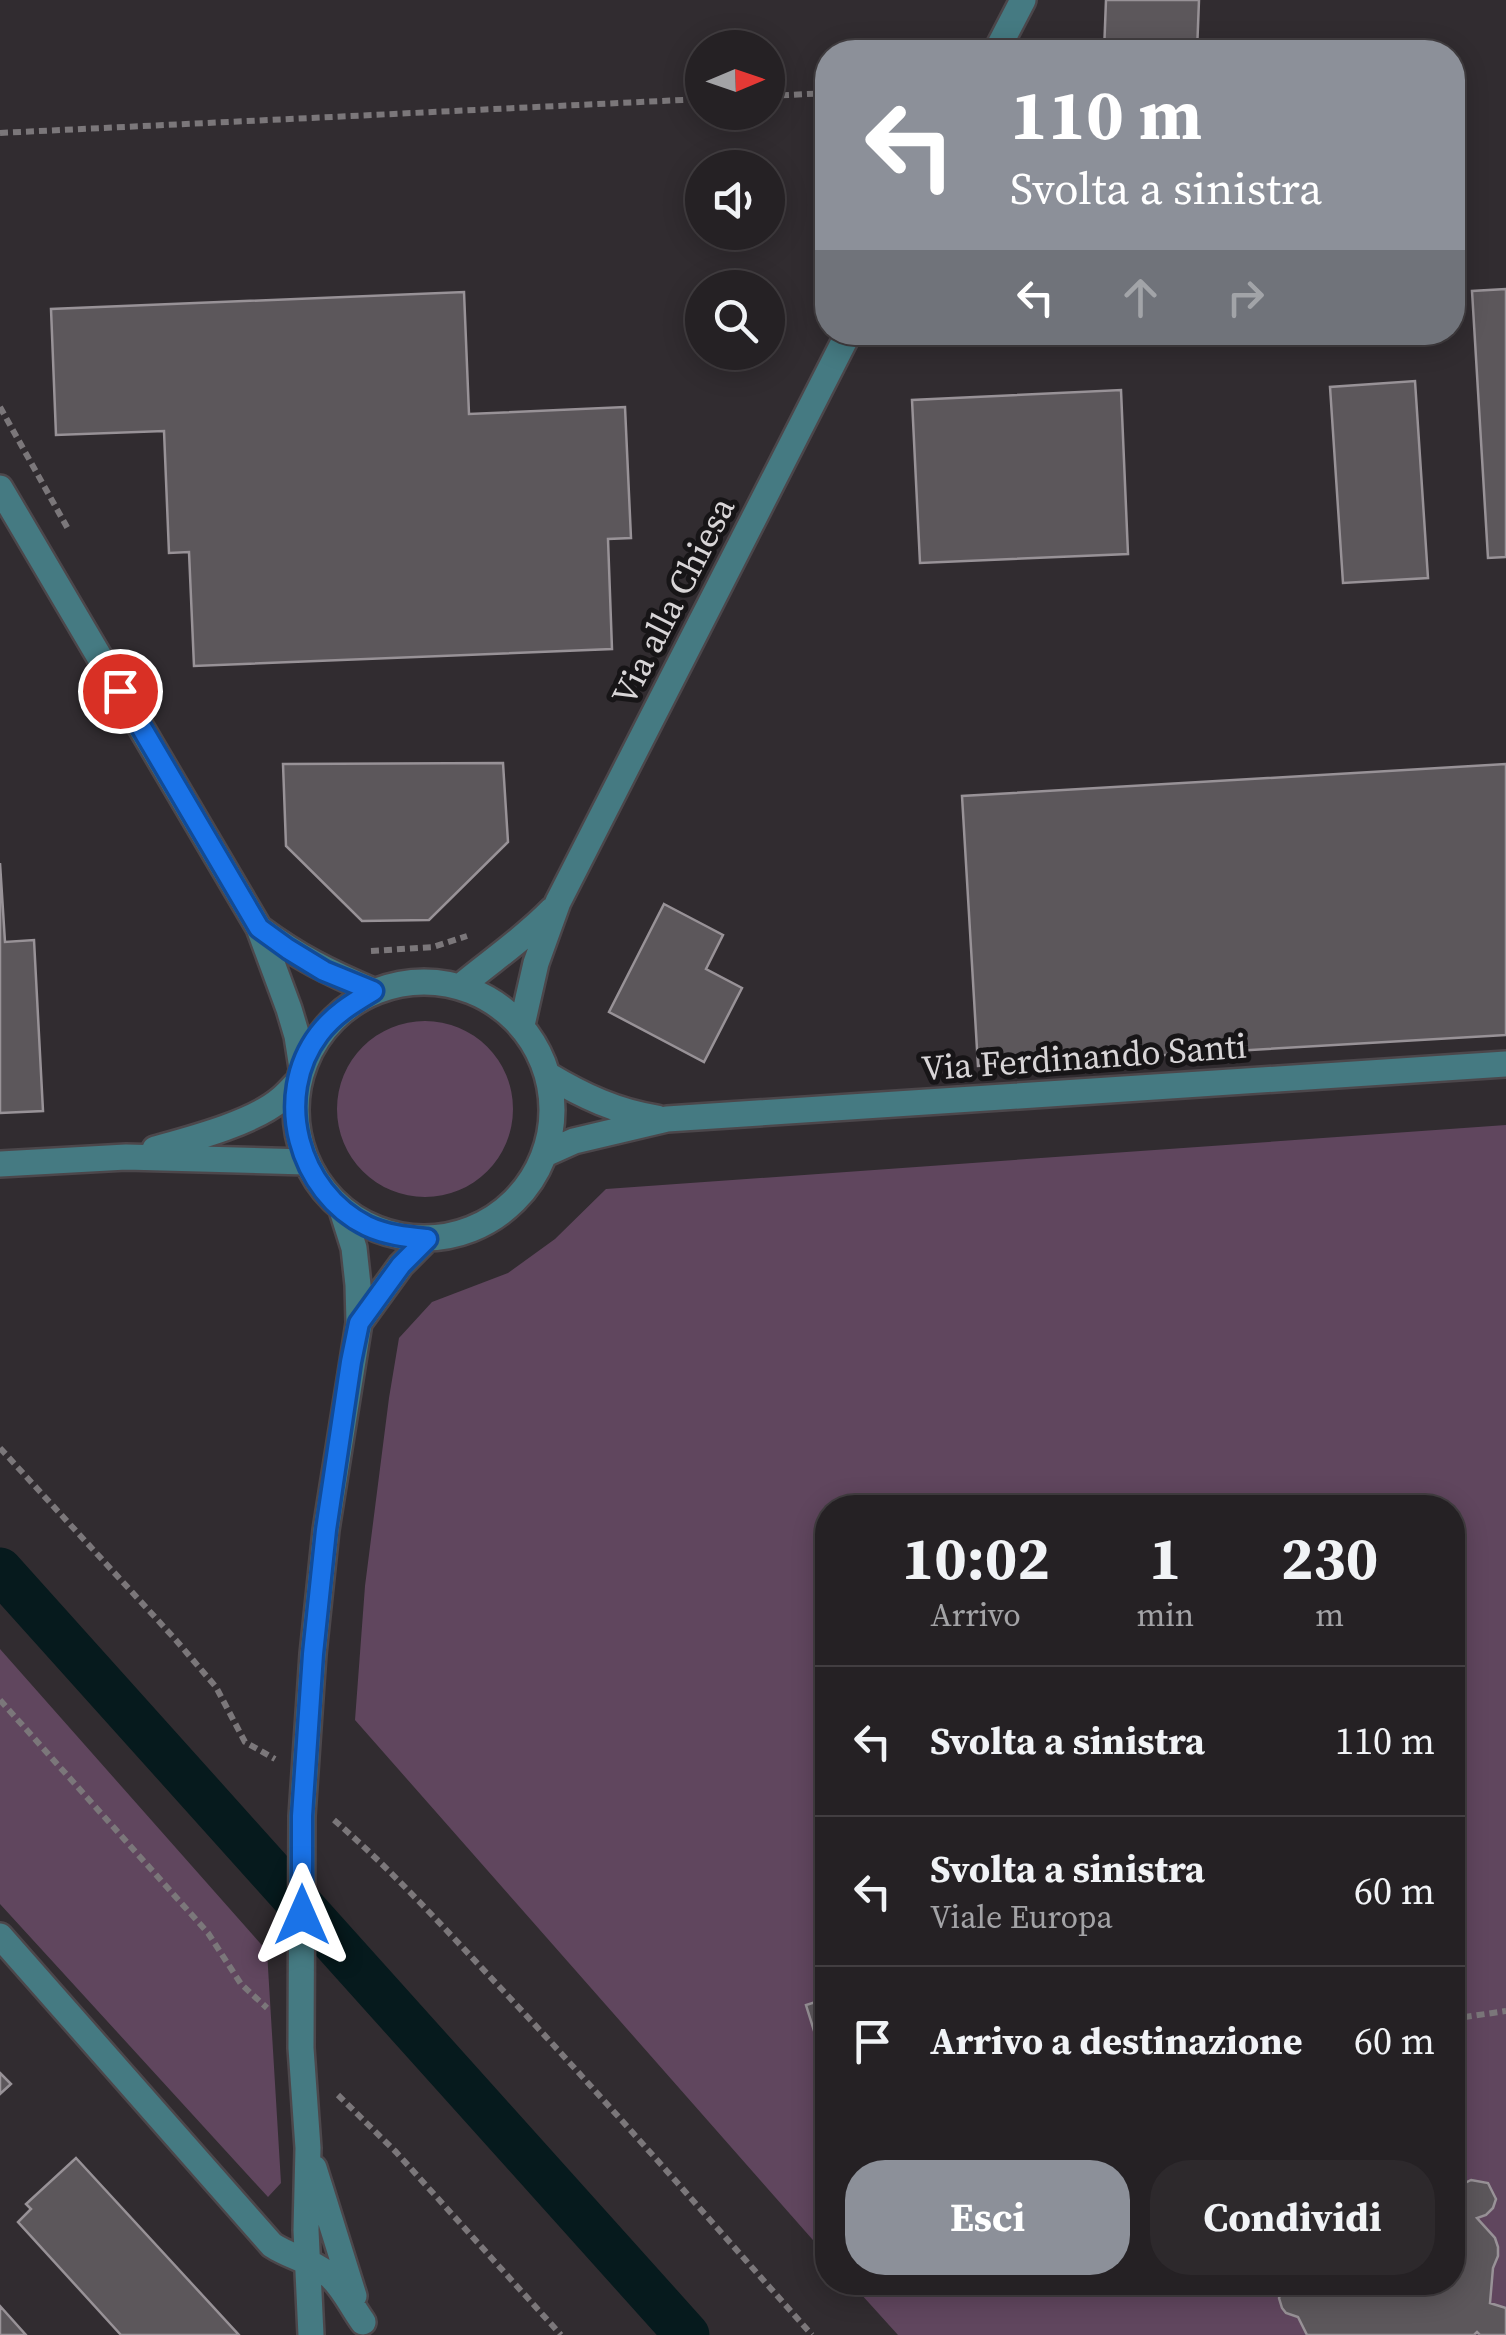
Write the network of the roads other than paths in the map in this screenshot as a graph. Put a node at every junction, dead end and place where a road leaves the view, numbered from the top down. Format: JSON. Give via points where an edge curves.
{"nodes":[{"id":1,"x":1023,"y":0,"type":"edge"},
{"id":2,"x":1002,"y":40,"type":"edge"},
{"id":3,"x":843,"y":345,"type":"edge"},
{"id":4,"x":0,"y":488,"type":"edge"},
{"id":5,"x":558,"y":902,"type":"junction"},
{"id":6,"x":259,"y":928,"type":"junction"},
{"id":7,"x":461,"y":986,"type":"junction"},
{"id":8,"x":373,"y":991,"type":"junction"},
{"id":9,"x":522,"y":1025,"type":"junction"},
{"id":10,"x":1506,"y":1064,"type":"edge"},
{"id":11,"x":300,"y":1075,"type":"junction"},
{"id":12,"x":548,"y":1076,"type":"junction"},
{"id":13,"x":667,"y":1120,"type":"junction"},
{"id":14,"x":545,"y":1154,"type":"junction"},
{"id":15,"x":126,"y":1157,"type":"junction"},
{"id":16,"x":306,"y":1162,"type":"junction"},
{"id":17,"x":0,"y":1164,"type":"edge"},
{"id":18,"x":342,"y":1210,"type":"junction"},
{"id":19,"x":427,"y":1239,"type":"junction"},
{"id":20,"x":359,"y":1323,"type":"junction"},
{"id":21,"x":0,"y":1936,"type":"edge"},
{"id":22,"x":308,"y":2148,"type":"junction"},
{"id":23,"x":306,"y":2263,"type":"junction"},
{"id":24,"x":366,"y":2328,"type":"edge"},
{"id":25,"x":311,"y":2335,"type":"edge"}],
"edges":[{"from":1,"to":2,"type":"street"},
{"from":3,"to":5,"type":"street","name":"Via alla Chiesa"},
{"from":4,"to":6,"type":"street"},
{"from":5,"to":7,"type":"street","name":"Via alla Chiesa"},
{"from":5,"to":9,"type":"street","name":"Via alla Chiesa"},
{"from":6,"to":8,"type":"street","via":[[324,971]]},
{"from":6,"to":11,"type":"street","via":[[297,1036]]},
{"from":7,"to":8,"type":"street","via":[[417,980]]},
{"from":7,"to":9,"type":"street","via":[[494,1001]]},
{"from":8,"to":11,"type":"street","via":[[342,1009],[318,1035]]},
{"from":9,"to":12,"type":"street"},
{"from":10,"to":13,"type":"street","name":"Via Ferdinando Santi"},
{"from":11,"to":15,"type":"street","via":[[281,1100],[251,1116]]},
{"from":11,"to":16,"type":"street","via":[[295,1109]]},
{"from":12,"to":13,"type":"street","name":"Via Ferdinando Santi","via":[[611,1107]]},
{"from":12,"to":14,"type":"street","via":[[553,1115]]},
{"from":13,"to":14,"type":"street","name":"Via Ferdinando Santi","via":[[574,1140]]},
{"from":14,"to":19,"type":"street","via":[[526,1188],[499,1215],[465,1232]]},
{"from":15,"to":16,"type":"street"},
{"from":15,"to":17,"type":"street"},
{"from":16,"to":18,"type":"street"},
{"from":18,"to":19,"type":"street","via":[[382,1231]]},
{"from":18,"to":20,"type":"street","via":[[354,1248]]},
{"from":19,"to":20,"type":"street"},
{"from":20,"to":22,"type":"street","via":[[326,1530],[302,1805],[301,2048]]},
{"from":21,"to":23,"type":"street","via":[[272,2244]]},
{"from":22,"to":23,"type":"street"},
{"from":22,"to":24,"type":"street"},
{"from":23,"to":24,"type":"street","via":[[328,2274]]},
{"from":23,"to":25,"type":"street"}]}
